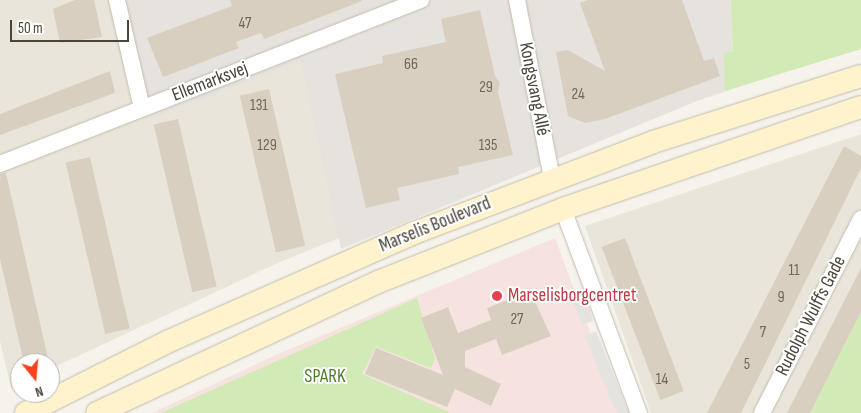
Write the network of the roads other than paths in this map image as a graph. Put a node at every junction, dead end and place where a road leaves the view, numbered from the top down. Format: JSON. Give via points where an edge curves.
{"nodes":[{"id":1,"x":117,"y":0,"type":"edge"},
{"id":2,"x":421,"y":0,"type":"edge"},
{"id":3,"x":517,"y":0,"type":"edge"},
{"id":4,"x":861,"y":76,"type":"edge"},
{"id":5,"x":861,"y":107,"type":"edge"},
{"id":6,"x":142,"y":108,"type":"junction"},
{"id":7,"x":0,"y":164,"type":"edge"},
{"id":8,"x":552,"y":178,"type":"junction"},
{"id":9,"x":563,"y":209,"type":"junction"},
{"id":10,"x":861,"y":219,"type":"edge"},
{"id":11,"x":26,"y":413,"type":"edge"},
{"id":12,"x":97,"y":413,"type":"edge"},
{"id":13,"x":639,"y":413,"type":"edge"},
{"id":14,"x":762,"y":413,"type":"edge"}],
"edges":[{"from":1,"to":6,"type":"street"},
{"from":2,"to":6,"type":"street","name":"Ellemarksvej"},
{"from":3,"to":8,"type":"street","name":"Kongsvang Allé"},
{"from":4,"to":8,"type":"main road","name":"Marselis Boulevard"},
{"from":5,"to":9,"type":"main road","name":"Marselis Boulevard"},
{"from":6,"to":7,"type":"street","name":"Ellemarksvej"},
{"from":8,"to":9,"type":"main road"},
{"from":8,"to":11,"type":"main road","name":"Marselis Boulevard","via":[[277,291]]},
{"from":9,"to":12,"type":"main road","name":"Marselis Boulevard","via":[[266,330]]},
{"from":9,"to":13,"type":"street"},
{"from":10,"to":14,"type":"street","name":"Rudolph Wulffs Gade"}]}
